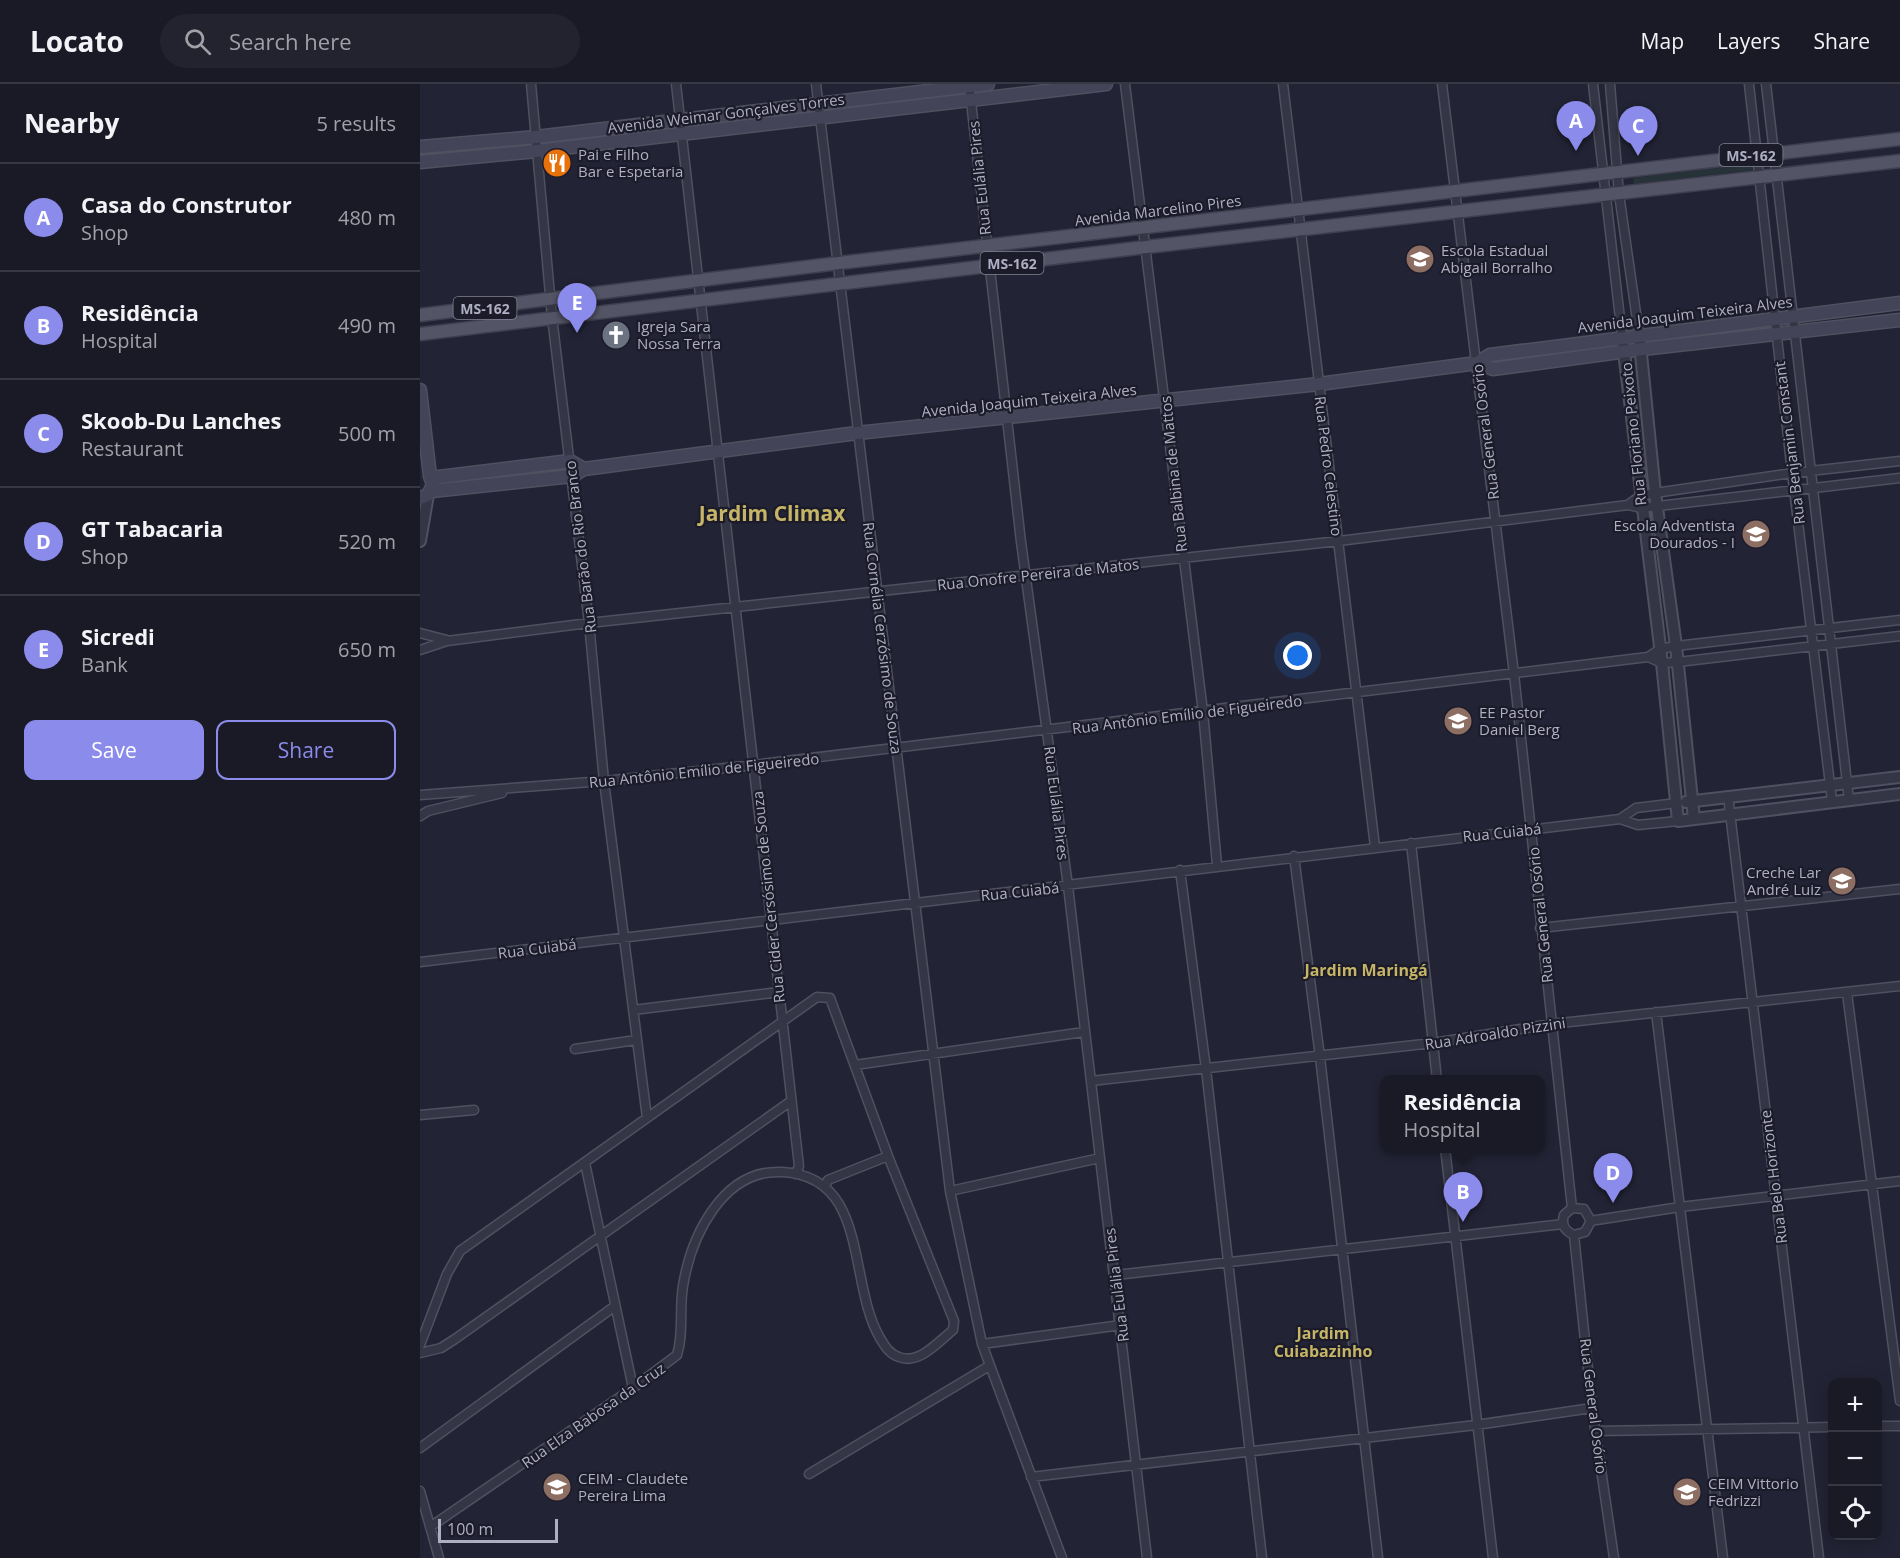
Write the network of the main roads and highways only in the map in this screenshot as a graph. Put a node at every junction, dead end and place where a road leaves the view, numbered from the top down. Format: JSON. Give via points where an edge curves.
{"nodes":[{"id":1,"x":987,"y":84,"type":"edge"},
{"id":2,"x":1106,"y":84,"type":"edge"},
{"id":3,"x":969,"y":90,"type":"edge"},
{"id":4,"x":681,"y":126,"type":"junction"},
{"id":5,"x":1900,"y":139,"type":"edge"},
{"id":6,"x":420,"y":147,"type":"edge"},
{"id":7,"x":1900,"y":161,"type":"edge"},
{"id":8,"x":420,"y":162,"type":"edge"},
{"id":9,"x":1900,"y":303,"type":"edge"},
{"id":10,"x":420,"y":315,"type":"edge"},
{"id":11,"x":1900,"y":320,"type":"edge"},
{"id":12,"x":420,"y":334,"type":"edge"},
{"id":13,"x":1477,"y":363,"type":"junction"},
{"id":14,"x":420,"y":390,"type":"edge"},
{"id":15,"x":554,"y":463,"type":"junction"},
{"id":16,"x":584,"y":469,"type":"junction"},
{"id":17,"x":427,"y":475,"type":"edge"},
{"id":18,"x":556,"y":478,"type":"junction"},
{"id":19,"x":427,"y":495,"type":"edge"}],
"edges":[{"from":1,"to":3,"type":"main road","name":"Avenida Weimar Gonçalves Torres"},
{"from":2,"to":3,"type":"main road","name":"Avenida Weimar Gonçalves Torres"},
{"from":3,"to":4,"type":"main road","name":"Avenida Weimar Gonçalves Torres"},
{"from":4,"to":6,"type":"main road","name":"Avenida Weimar Gonçalves Torres"},
{"from":4,"to":8,"type":"main road","name":"Avenida Weimar Gonçalves Torres","via":[[537,152]]},
{"from":5,"to":10,"type":"main road","name":"Avenida Marcelino Pires","number":"MS-162"},
{"from":7,"to":12,"type":"main road","number":"MS-162"},
{"from":9,"to":13,"type":"main road","name":"Avenida Joaquim Teixeira Alves","via":[[1622,336],[1490,355]]},
{"from":11,"to":13,"type":"main road","name":"Avenida Joaquim Teixeira Alves","via":[[1493,369]]},
{"from":13,"to":16,"type":"main road","name":"Avenida Joaquim Teixeira Alves","via":[[1319,384],[857,433]]},
{"from":14,"to":17,"type":"main road"},
{"from":15,"to":16,"type":"main road","via":[[570,461]]},
{"from":15,"to":17,"type":"main road"},
{"from":15,"to":18,"type":"main road"},
{"from":16,"to":18,"type":"main road","name":"Avenida Joaquim Teixeira Alves"},
{"from":17,"to":19,"type":"main road"},
{"from":18,"to":19,"type":"main road"}]}
